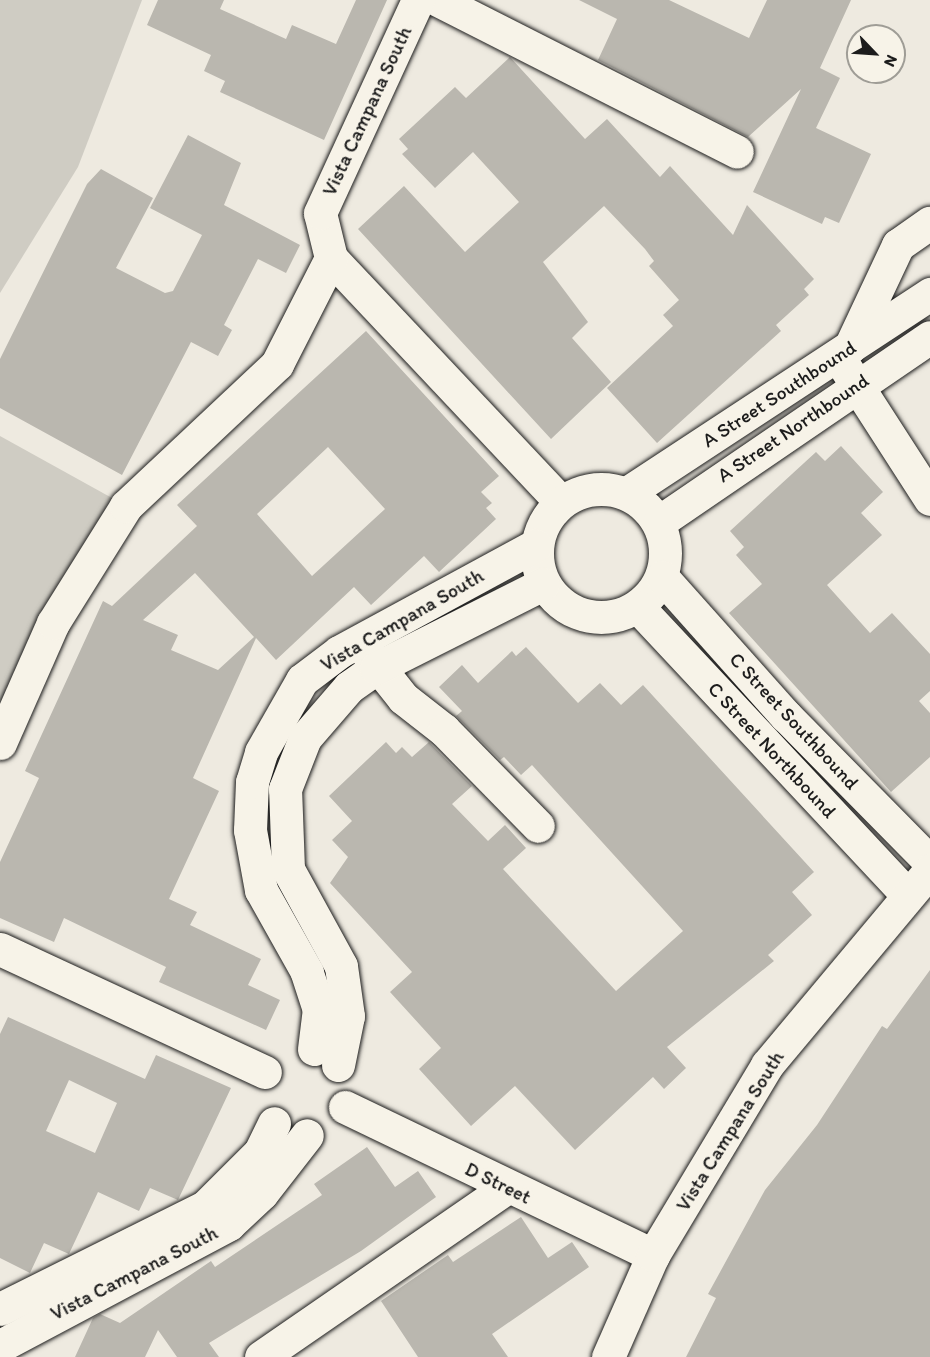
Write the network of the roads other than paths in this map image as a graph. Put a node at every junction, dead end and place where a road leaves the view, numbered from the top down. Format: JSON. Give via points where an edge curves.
{"nodes":[{"id":1,"x":418,"y":0,"type":"edge"},
{"id":2,"x":438,"y":0,"type":"edge"},
{"id":3,"x":737,"y":152,"type":"dead end"},
{"id":4,"x":930,"y":223,"type":"edge"},
{"id":5,"x":331,"y":258,"type":"junction"},
{"id":6,"x":930,"y":294,"type":"edge"},
{"id":7,"x":930,"y":337,"type":"edge"},
{"id":8,"x":844,"y":351,"type":"junction"},
{"id":9,"x":856,"y":384,"type":"junction"},
{"id":10,"x":627,"y":493,"type":"junction"},
{"id":11,"x":930,"y":499,"type":"edge"},
{"id":12,"x":561,"y":502,"type":"junction"},
{"id":13,"x":658,"y":522,"type":"junction"},
{"id":14,"x":536,"y":545,"type":"junction"},
{"id":15,"x":662,"y":577,"type":"junction"},
{"id":16,"x":543,"y":584,"type":"junction"},
{"id":17,"x":638,"y":607,"type":"junction"},
{"id":18,"x":360,"y":640,"type":"junction"},
{"id":19,"x":376,"y":668,"type":"junction"},
{"id":20,"x":0,"y":743,"type":"edge"},
{"id":21,"x":251,"y":806,"type":"junction"},
{"id":22,"x":284,"y":808,"type":"junction"},
{"id":23,"x":538,"y":826,"type":"dead end"},
{"id":24,"x":930,"y":862,"type":"edge"},
{"id":25,"x":930,"y":870,"type":"edge"},
{"id":26,"x":906,"y":894,"type":"junction"},
{"id":27,"x":0,"y":950,"type":"edge"},
{"id":28,"x":326,"y":1057,"type":"junction"},
{"id":29,"x":265,"y":1072,"type":"junction"},
{"id":30,"x":345,"y":1107,"type":"junction"},
{"id":31,"x":274,"y":1123,"type":"junction"},
{"id":32,"x":308,"y":1135,"type":"junction"},
{"id":33,"x":507,"y":1187,"type":"junction"},
{"id":34,"x":653,"y":1255,"type":"junction"},
{"id":35,"x":0,"y":1309,"type":"edge"},
{"id":36,"x":0,"y":1346,"type":"edge"},
{"id":37,"x":261,"y":1357,"type":"edge"},
{"id":38,"x":608,"y":1357,"type":"edge"}],
"edges":[{"from":1,"to":5,"type":"street","name":"Vista Campana South","via":[[320,213]]},
{"from":2,"to":3,"type":"street"},
{"from":4,"to":8,"type":"street","via":[[898,245]]},
{"from":5,"to":12,"type":"street","name":"Vista Campana South"},
{"from":5,"to":20,"type":"street","via":[[277,364],[126,506],[53,623]]},
{"from":6,"to":8,"type":"street","name":"A Street Southbound"},
{"from":7,"to":9,"type":"street","name":"A Street Northbound"},
{"from":8,"to":9,"type":"street"},
{"from":8,"to":10,"type":"street","name":"A Street Southbound"},
{"from":9,"to":11,"type":"street"},
{"from":9,"to":13,"type":"street","name":"A Street Northbound"},
{"from":10,"to":12,"type":"street","via":[[593,488]]},
{"from":10,"to":13,"type":"street"},
{"from":12,"to":14,"type":"street","via":[[544,521]]},
{"from":13,"to":15,"type":"street","via":[[666,549]]},
{"from":14,"to":16,"type":"street"},
{"from":14,"to":18,"type":"street","name":"Vista Campana South"},
{"from":15,"to":17,"type":"street"},
{"from":15,"to":24,"type":"street","name":"C Street Southbound","via":[[786,716]]},
{"from":16,"to":17,"type":"street","via":[[568,610],[603,618]]},
{"from":16,"to":19,"type":"street","name":"Vista Campana South"},
{"from":17,"to":26,"type":"street","name":"C Street Northbound"},
{"from":18,"to":19,"type":"street"},
{"from":18,"to":21,"type":"street","name":"Vista Campana South","via":[[302,680],[261,752]]},
{"from":19,"to":22,"type":"street","name":"Vista Campana South","via":[[350,687],[305,738]]},
{"from":19,"to":23,"type":"street"},
{"from":21,"to":22,"type":"street"},
{"from":21,"to":28,"type":"street","name":"Vista Campana South","via":[[261,890],[307,972],[319,1010]]},
{"from":22,"to":28,"type":"street","name":"Vista Campana South","via":[[288,869],[344,982],[348,1016]]},
{"from":25,"to":26,"type":"street","name":"Vista Campana South"},
{"from":26,"to":34,"type":"street","name":"Vista Campana South","via":[[767,1065]]},
{"from":27,"to":29,"type":"street"},
{"from":28,"to":29,"type":"street","via":[[286,1052]]},
{"from":28,"to":30,"type":"street","via":[[345,1078]]},
{"from":29,"to":31,"type":"street","via":[[264,1107]]},
{"from":30,"to":32,"type":"street","via":[[330,1126]]},
{"from":30,"to":33,"type":"street","name":"D Street"},
{"from":31,"to":32,"type":"street"},
{"from":31,"to":35,"type":"street","name":"Vista Campana South","via":[[247,1169],[205,1207]]},
{"from":32,"to":36,"type":"street","name":"Vista Campana South","via":[[262,1193],[229,1224]]},
{"from":33,"to":34,"type":"street","name":"D Street"},
{"from":33,"to":37,"type":"street"},
{"from":34,"to":38,"type":"street","name":"Vista Campana South"}]}
